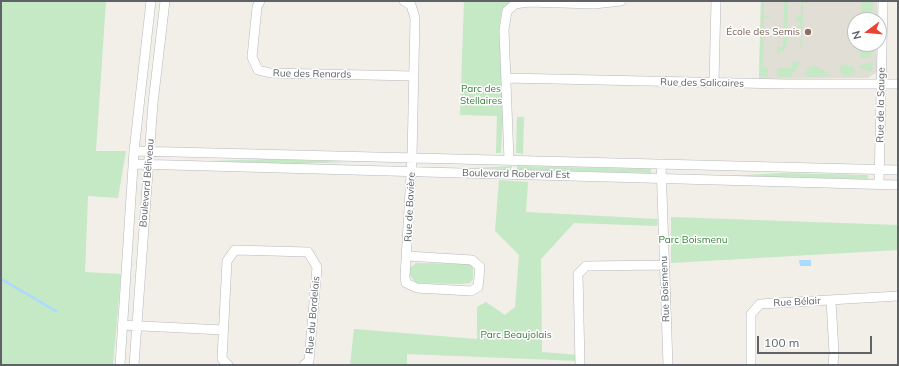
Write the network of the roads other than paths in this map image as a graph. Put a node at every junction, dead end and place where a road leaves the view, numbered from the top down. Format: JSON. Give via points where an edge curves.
{"nodes":[{"id":1,"x":151,"y":1,"type":"edge"},
{"id":2,"x":165,"y":1,"type":"edge"},
{"id":3,"x":260,"y":1,"type":"edge"},
{"id":4,"x":404,"y":1,"type":"edge"},
{"id":5,"x":621,"y":1,"type":"edge"},
{"id":6,"x":716,"y":1,"type":"edge"},
{"id":7,"x":883,"y":1,"type":"edge"},
{"id":8,"x":414,"y":76,"type":"junction"},
{"id":9,"x":506,"y":78,"type":"junction"},
{"id":10,"x":714,"y":82,"type":"junction"},
{"id":11,"x":882,"y":84,"type":"junction"},
{"id":12,"x":898,"y":84,"type":"edge"},
{"id":13,"x":134,"y":151,"type":"junction"},
{"id":14,"x":150,"y":151,"type":"junction"},
{"id":15,"x":412,"y":157,"type":"junction"},
{"id":16,"x":509,"y":160,"type":"junction"},
{"id":17,"x":134,"y":164,"type":"junction"},
{"id":18,"x":661,"y":164,"type":"junction"},
{"id":19,"x":149,"y":165,"type":"junction"},
{"id":20,"x":880,"y":170,"type":"junction"},
{"id":21,"x":898,"y":170,"type":"edge"},
{"id":22,"x":412,"y":172,"type":"junction"},
{"id":23,"x":661,"y":178,"type":"junction"},
{"id":24,"x":880,"y":184,"type":"junction"},
{"id":25,"x":898,"y":185,"type":"edge"},
{"id":26,"x":407,"y":256,"type":"junction"},
{"id":27,"x":664,"y":265,"type":"junction"},
{"id":28,"x":898,"y":296,"type":"edge"},
{"id":29,"x":831,"y":300,"type":"junction"},
{"id":30,"x":122,"y":325,"type":"junction"},
{"id":31,"x":136,"y":326,"type":"junction"},
{"id":32,"x":223,"y":330,"type":"junction"},
{"id":33,"x":120,"y":365,"type":"edge"},
{"id":34,"x":134,"y":365,"type":"edge"},
{"id":35,"x":228,"y":365,"type":"edge"},
{"id":36,"x":304,"y":365,"type":"edge"},
{"id":37,"x":580,"y":365,"type":"edge"},
{"id":38,"x":668,"y":365,"type":"edge"},
{"id":39,"x":751,"y":365,"type":"edge"},
{"id":40,"x":833,"y":365,"type":"edge"}],
"edges":[{"from":1,"to":13,"type":"street","name":"Boulevard Béliveau"},
{"from":2,"to":14,"type":"street","name":"Boulevard Béliveau"},
{"from":3,"to":8,"type":"street","name":"Rue des Renards","via":[[257,7],[252,57],[258,70],[270,74]]},
{"from":4,"to":8,"type":"street","via":[[411,5],[415,18]]},
{"from":5,"to":9,"type":"street","via":[[594,4],[515,4],[507,11],[505,17]]},
{"from":6,"to":10,"type":"street"},
{"from":7,"to":11,"type":"street","name":"Rue de la Sauge"},
{"from":8,"to":15,"type":"street"},
{"from":9,"to":10,"type":"street","name":"Rue des Salicaires"},
{"from":9,"to":16,"type":"street"},
{"from":10,"to":11,"type":"street","name":"Rue des Salicaires"},
{"from":11,"to":12,"type":"street","name":"Rue des Salicaires"},
{"from":11,"to":20,"type":"street","name":"Rue de la Sauge"},
{"from":13,"to":14,"type":"street","name":"Boulevard Roberval Est"},
{"from":13,"to":17,"type":"street","name":"Boulevard Béliveau"},
{"from":14,"to":15,"type":"street","name":"Boulevard Roberval Est"},
{"from":14,"to":19,"type":"street","name":"Boulevard Béliveau"},
{"from":15,"to":16,"type":"street","name":"Boulevard Roberval Est"},
{"from":15,"to":22,"type":"street","name":"Rue de Bavière"},
{"from":16,"to":18,"type":"street","name":"Boulevard Roberval Est"},
{"from":17,"to":19,"type":"street","name":"Boulevard Roberval Est"},
{"from":17,"to":30,"type":"street","name":"Boulevard Béliveau"},
{"from":18,"to":20,"type":"street","name":"Boulevard Roberval Est"},
{"from":18,"to":23,"type":"street","name":"Rue Boismenu"},
{"from":19,"to":22,"type":"street","name":"Boulevard Roberval Est"},
{"from":19,"to":31,"type":"street","name":"Boulevard Béliveau"},
{"from":20,"to":21,"type":"street","name":"Boulevard Roberval Est"},
{"from":20,"to":24,"type":"street","name":"Rue de la Sauge"},
{"from":22,"to":23,"type":"street","name":"Boulevard Roberval Est"},
{"from":22,"to":26,"type":"street","name":"Rue de Bavière"},
{"from":23,"to":24,"type":"street","name":"Boulevard Roberval Est"},
{"from":23,"to":27,"type":"street","name":"Rue Boismenu"},
{"from":24,"to":25,"type":"street","name":"Boulevard Roberval Est"},
{"from":26,"to":26,"type":"street","name":"Rue de Bavière","via":[[472,260],[480,268],[478,287],[471,291],[411,287],[406,283],[405,277]]},
{"from":27,"to":37,"type":"street","via":[[586,266],[578,274]]},
{"from":27,"to":38,"type":"street","name":"Rue Boismenu"},
{"from":28,"to":29,"type":"street","name":"Rue Bélair"},
{"from":29,"to":39,"type":"street","name":"Rue Bélair","via":[[760,304],[751,314]]},
{"from":29,"to":40,"type":"street"},
{"from":30,"to":31,"type":"street"},
{"from":30,"to":33,"type":"street","name":"Boulevard Béliveau"},
{"from":31,"to":32,"type":"street"},
{"from":31,"to":34,"type":"street","name":"Boulevard Béliveau"},
{"from":32,"to":35,"type":"street","name":"Rue du Bordelais","via":[[222,359]]},
{"from":32,"to":36,"type":"street","name":"Rue du Bordelais","via":[[228,261],[235,250],[308,252],[317,267],[309,362]]}]}
